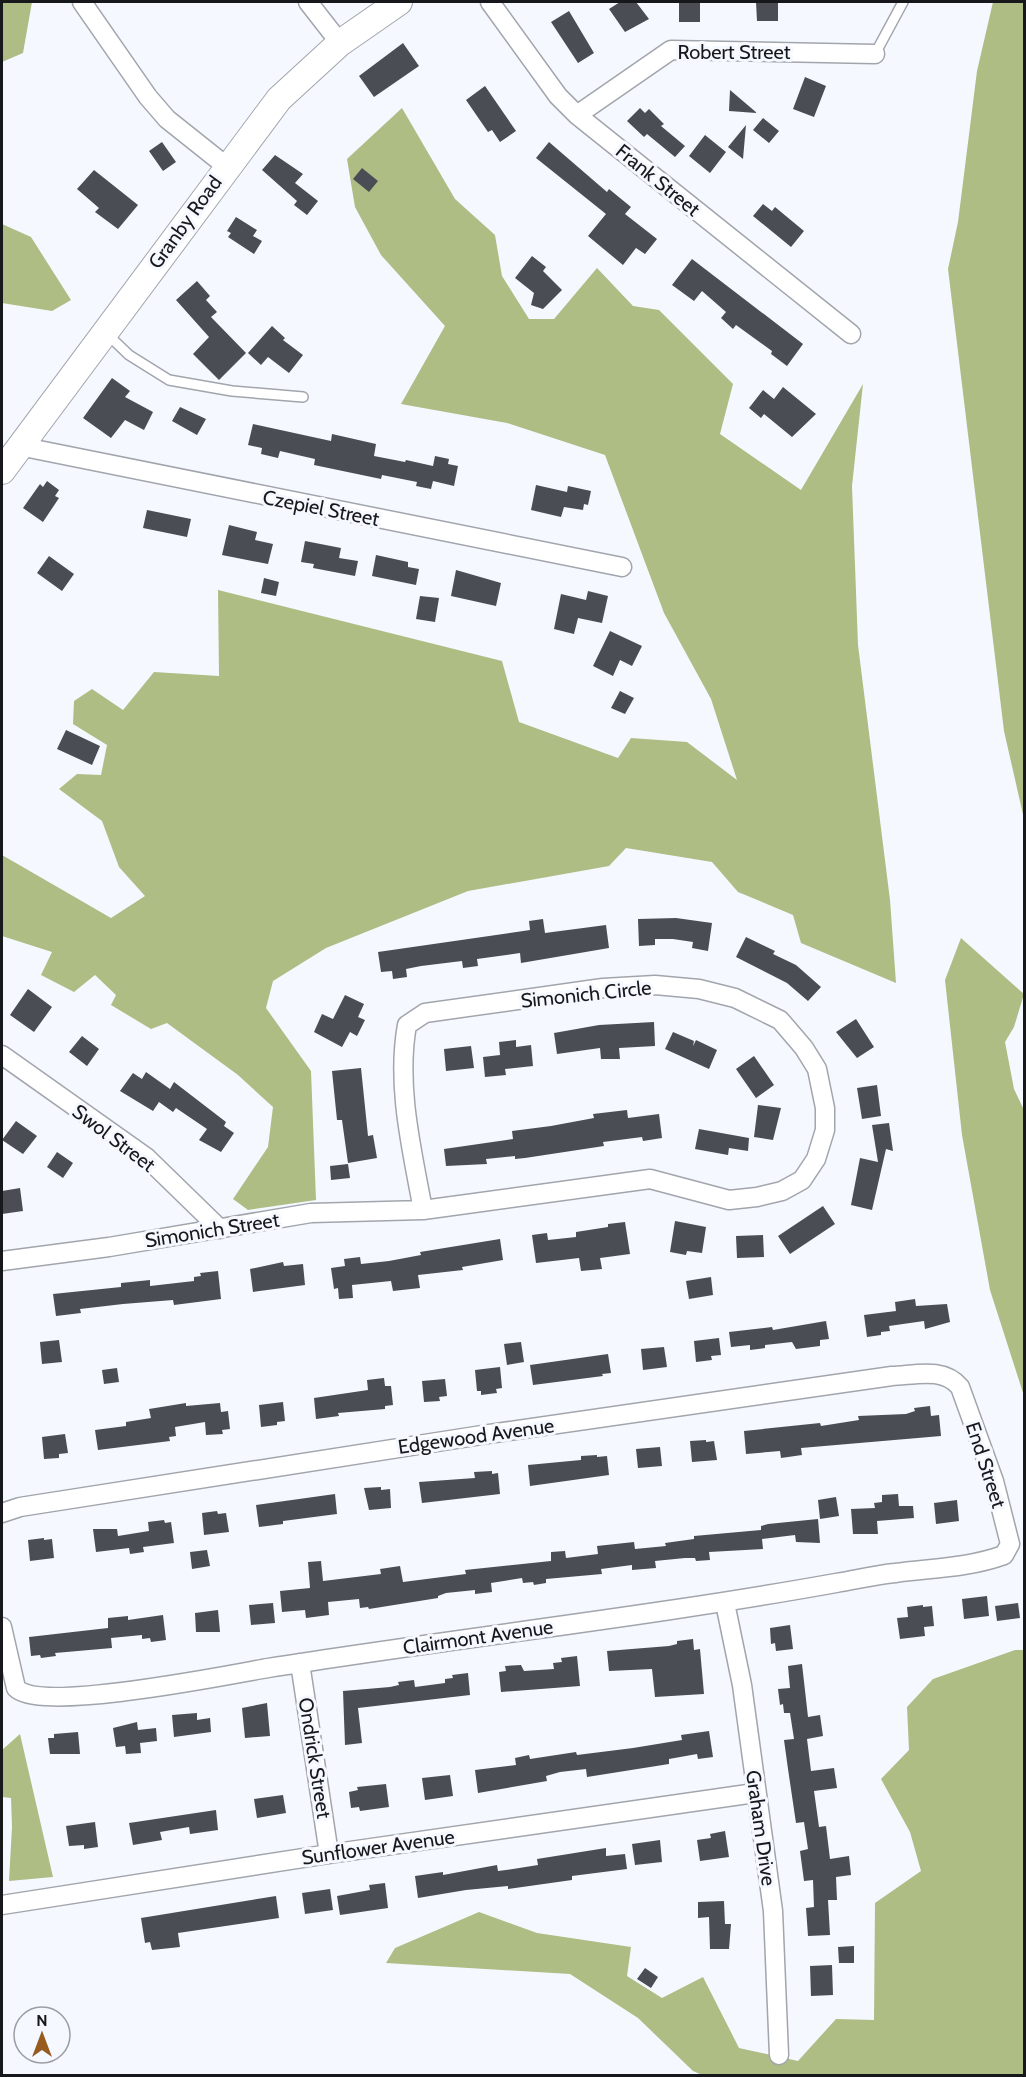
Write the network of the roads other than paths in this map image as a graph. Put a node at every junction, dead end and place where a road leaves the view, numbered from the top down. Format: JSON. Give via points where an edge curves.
{"nodes":[{"id":1,"x":82,"y":2,"type":"edge"},
{"id":2,"x":308,"y":2,"type":"edge"},
{"id":3,"x":399,"y":2,"type":"edge"},
{"id":4,"x":490,"y":2,"type":"edge"},
{"id":5,"x":903,"y":2,"type":"edge"},
{"id":6,"x":340,"y":43,"type":"junction"},
{"id":7,"x":875,"y":54,"type":"joint"},
{"id":8,"x":578,"y":116,"type":"junction"},
{"id":9,"x":226,"y":166,"type":"junction"},
{"id":10,"x":104,"y":332,"type":"junction"},
{"id":11,"x":851,"y":334,"type":"dead end"},
{"id":12,"x":303,"y":397,"type":"dead end"},
{"id":13,"x":20,"y":446,"type":"junction"},
{"id":14,"x":2,"y":471,"type":"edge"},
{"id":15,"x":622,"y":567,"type":"dead end"},
{"id":16,"x":2,"y":1054,"type":"edge"},
{"id":17,"x":423,"y":1210,"type":"junction"},
{"id":18,"x":220,"y":1229,"type":"junction"},
{"id":19,"x":2,"y":1260,"type":"edge"},
{"id":20,"x":952,"y":1377,"type":"joint"},
{"id":21,"x":2,"y":1513,"type":"edge"},
{"id":22,"x":1004,"y":1555,"type":"joint"},
{"id":23,"x":725,"y":1603,"type":"junction"},
{"id":24,"x":2,"y":1627,"type":"edge"},
{"id":25,"x":300,"y":1663,"type":"junction"},
{"id":26,"x":755,"y":1793,"type":"junction"},
{"id":27,"x":329,"y":1854,"type":"junction"},
{"id":28,"x":2,"y":1905,"type":"edge"},
{"id":29,"x":779,"y":2055,"type":"dead end"}],
"edges":[{"from":1,"to":9,"type":"street","via":[[148,98],[167,119]]},
{"from":2,"to":6,"type":"street"},
{"from":3,"to":6,"type":"main road","name":"Granby Road"},
{"from":4,"to":8,"type":"street","name":"Frank Street","via":[[558,96]]},
{"from":5,"to":7,"type":"lane"},
{"from":6,"to":9,"type":"main road","name":"Granby Road","via":[[279,99]]},
{"from":7,"to":8,"type":"street","name":"Robert Street","via":[[671,50]]},
{"from":8,"to":11,"type":"street","name":"Frank Street"},
{"from":9,"to":10,"type":"main road","name":"Granby Road"},
{"from":10,"to":12,"type":"lane","via":[[129,355],[169,380]]},
{"from":10,"to":13,"type":"main road","name":"Granby Road"},
{"from":13,"to":14,"type":"main road","name":"Granby Road"},
{"from":13,"to":15,"type":"street","name":"Czepiel Street"},
{"from":16,"to":18,"type":"street","name":"Swol Street","via":[[146,1157]]},
{"from":17,"to":17,"type":"street","name":"Simonich Circle","via":[[408,1127],[403,1070],[407,1025],[424,1013],[603,988],[655,985],[699,989],[735,998],[780,1020],[817,1069],[825,1130],[816,1160],[802,1180],[782,1191],[729,1200],[650,1179]]},
{"from":17,"to":18,"type":"street","name":"Simonich Street","via":[[311,1213]]},
{"from":18,"to":19,"type":"street","name":"Simonich Street"},
{"from":20,"to":21,"type":"street","name":"Edgewood Avenue","via":[[940,1373],[892,1376],[482,1435],[20,1507]]},
{"from":20,"to":22,"type":"street","name":"End Street","via":[[960,1387],[994,1481],[1010,1544]]},
{"from":22,"to":23,"type":"street","name":"Clairmont Avenue","via":[[978,1564],[893,1573]]},
{"from":23,"to":25,"type":"street","name":"Clairmont Avenue"},
{"from":23,"to":26,"type":"street","name":"Graham Drive","via":[[742,1685]]},
{"from":24,"to":25,"type":"street","name":"Clairmont Avenue","via":[[16,1688],[34,1696],[135,1690]]},
{"from":25,"to":27,"type":"street","name":"Ondrick Street"},
{"from":26,"to":27,"type":"street","name":"Sunflower Avenue"},
{"from":26,"to":29,"type":"street","name":"Graham Drive","via":[[773,1911]]},
{"from":27,"to":28,"type":"street","name":"Sunflower Avenue"}]}
